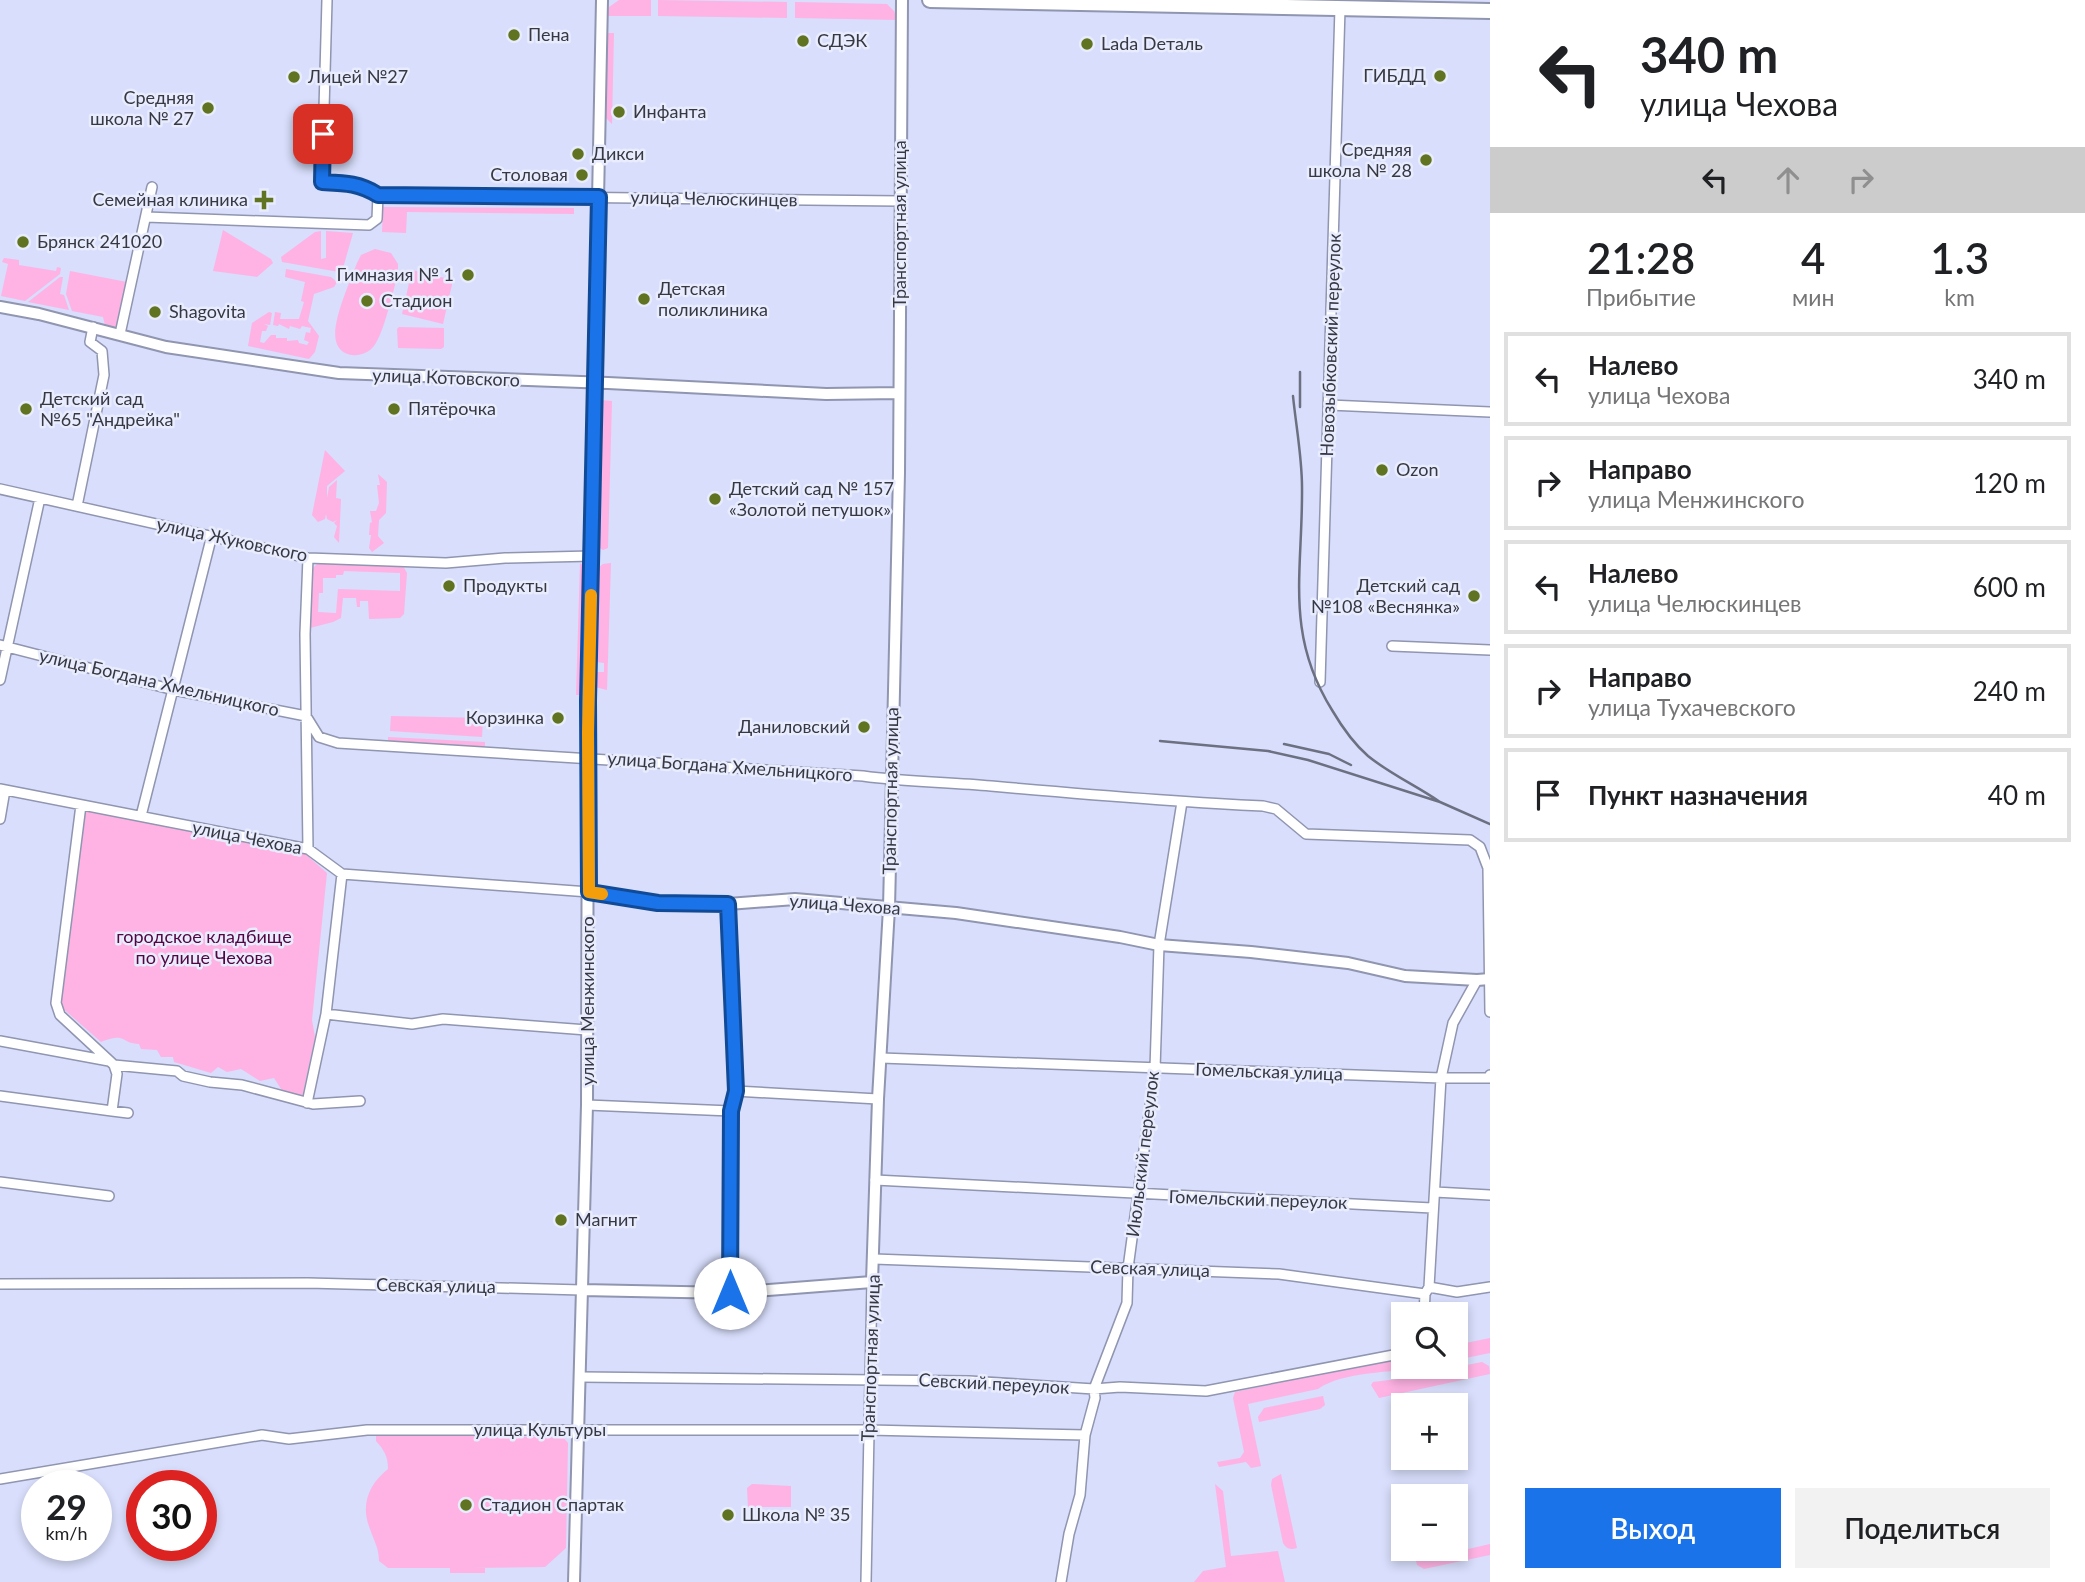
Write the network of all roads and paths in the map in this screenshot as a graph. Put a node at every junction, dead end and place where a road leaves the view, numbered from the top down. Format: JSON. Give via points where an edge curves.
{"nodes":[{"id":1,"x":327,"y":0,"type":"edge"},
{"id":2,"x":602,"y":0,"type":"edge"},
{"id":3,"x":902,"y":0,"type":"edge"},
{"id":4,"x":930,"y":0,"type":"edge"},
{"id":5,"x":1340,"y":4,"type":"edge"},
{"id":6,"x":1490,"y":10,"type":"edge"},
{"id":7,"x":152,"y":187,"type":"dead end"},
{"id":8,"x":378,"y":195,"type":"junction"},
{"id":9,"x":599,"y":197,"type":"junction"},
{"id":10,"x":900,"y":201,"type":"junction"},
{"id":11,"x":146,"y":217,"type":"junction"},
{"id":12,"x":0,"y":307,"type":"edge"},
{"id":13,"x":93,"y":327,"type":"junction"},
{"id":14,"x":120,"y":334,"type":"junction"},
{"id":15,"x":595,"y":383,"type":"junction"},
{"id":16,"x":898,"y":393,"type":"junction"},
{"id":17,"x":1329,"y":405,"type":"junction"},
{"id":18,"x":1490,"y":412,"type":"edge"},
{"id":19,"x":0,"y":489,"type":"edge"},
{"id":20,"x":40,"y":498,"type":"junction"},
{"id":21,"x":77,"y":506,"type":"junction"},
{"id":22,"x":212,"y":535,"type":"junction"},
{"id":23,"x":592,"y":556,"type":"junction"},
{"id":24,"x":308,"y":558,"type":"junction"},
{"id":25,"x":4,"y":646,"type":"edge"},
{"id":26,"x":1392,"y":646,"type":"dead end"},
{"id":27,"x":1490,"y":650,"type":"edge"},
{"id":28,"x":0,"y":680,"type":"edge"},
{"id":29,"x":1320,"y":682,"type":"dead end"},
{"id":30,"x":174,"y":690,"type":"junction"},
{"id":31,"x":306,"y":716,"type":"junction"},
{"id":32,"x":588,"y":758,"type":"junction"},
{"id":33,"x":891,"y":780,"type":"junction"},
{"id":34,"x":2,"y":789,"type":"edge"},
{"id":35,"x":1182,"y":802,"type":"junction"},
{"id":36,"x":81,"y":805,"type":"junction"},
{"id":37,"x":141,"y":816,"type":"junction"},
{"id":38,"x":0,"y":819,"type":"edge"},
{"id":39,"x":308,"y":849,"type":"junction"},
{"id":40,"x":342,"y":874,"type":"junction"},
{"id":41,"x":589,"y":892,"type":"junction"},
{"id":42,"x":728,"y":904,"type":"junction"},
{"id":43,"x":889,"y":908,"type":"junction"},
{"id":44,"x":1159,"y":945,"type":"junction"},
{"id":45,"x":1490,"y":979,"type":"edge"},
{"id":46,"x":1477,"y":980,"type":"junction"},
{"id":47,"x":1490,"y":1012,"type":"edge"},
{"id":48,"x":326,"y":1014,"type":"junction"},
{"id":49,"x":587,"y":1030,"type":"junction"},
{"id":50,"x":0,"y":1041,"type":"edge"},
{"id":51,"x":881,"y":1058,"type":"junction"},
{"id":52,"x":112,"y":1063,"type":"junction"},
{"id":53,"x":1155,"y":1069,"type":"junction"},
{"id":54,"x":1490,"y":1076,"type":"edge"},
{"id":55,"x":1441,"y":1078,"type":"junction"},
{"id":56,"x":736,"y":1091,"type":"junction"},
{"id":57,"x":0,"y":1096,"type":"edge"},
{"id":58,"x":878,"y":1099,"type":"junction"},
{"id":59,"x":360,"y":1101,"type":"dead end"},
{"id":60,"x":307,"y":1103,"type":"junction"},
{"id":61,"x":587,"y":1105,"type":"junction"},
{"id":62,"x":112,"y":1111,"type":"junction"},
{"id":63,"x":731,"y":1111,"type":"junction"},
{"id":64,"x":128,"y":1113,"type":"dead end"},
{"id":65,"x":875,"y":1180,"type":"junction"},
{"id":66,"x":0,"y":1182,"type":"edge"},
{"id":67,"x":1435,"y":1192,"type":"junction"},
{"id":68,"x":1139,"y":1195,"type":"junction"},
{"id":69,"x":1490,"y":1195,"type":"edge"},
{"id":70,"x":109,"y":1196,"type":"dead end"},
{"id":71,"x":1432,"y":1208,"type":"junction"},
{"id":72,"x":874,"y":1259,"type":"junction"},
{"id":73,"x":1128,"y":1268,"type":"junction"},
{"id":74,"x":872,"y":1282,"type":"junction"},
{"id":75,"x":0,"y":1284,"type":"edge"},
{"id":76,"x":1490,"y":1287,"type":"edge"},
{"id":77,"x":582,"y":1290,"type":"junction"},
{"id":78,"x":1427,"y":1290,"type":"junction"},
{"id":79,"x":730,"y":1293,"type":"junction"},
{"id":80,"x":1426,"y":1302,"type":"edge"},
{"id":81,"x":1391,"y":1355,"type":"edge"},
{"id":82,"x":581,"y":1377,"type":"junction"},
{"id":83,"x":871,"y":1379,"type":"junction"},
{"id":84,"x":1094,"y":1389,"type":"junction"},
{"id":85,"x":579,"y":1430,"type":"junction"},
{"id":86,"x":869,"y":1430,"type":"junction"},
{"id":87,"x":1084,"y":1435,"type":"junction"},
{"id":88,"x":0,"y":1479,"type":"edge"},
{"id":89,"x":574,"y":1582,"type":"edge"},
{"id":90,"x":866,"y":1582,"type":"edge"},
{"id":91,"x":1061,"y":1582,"type":"edge"}],
"edges":[{"from":1,"to":8,"type":"street","name":"улица Челюскинцев","via":[[322,182],[351,183]]},
{"from":2,"to":9,"type":"street","name":"улица Менжинского"},
{"from":3,"to":10,"type":"street","name":"Транспортная улица"},
{"from":4,"to":5,"type":"main road"},
{"from":5,"to":6,"type":"main road"},
{"from":5,"to":17,"type":"street","name":"Новозыбковский переулок"},
{"from":7,"to":11,"type":"street"},
{"from":8,"to":9,"type":"street","name":"улица Челюскинцев"},
{"from":8,"to":11,"type":"street","via":[[377,219],[369,225]]},
{"from":9,"to":10,"type":"street","name":"улица Челюскинцев"},
{"from":9,"to":15,"type":"street","name":"улица Менжинского"},
{"from":10,"to":16,"type":"street","name":"Транспортная улица"},
{"from":11,"to":14,"type":"street"},
{"from":12,"to":13,"type":"street","name":"улица Котовского"},
{"from":13,"to":14,"type":"street","name":"улица Котовского"},
{"from":13,"to":21,"type":"street","via":[[90,342],[102,351],[104,375]]},
{"from":14,"to":15,"type":"street","name":"улица Котовского","via":[[166,346],[339,373]]},
{"from":15,"to":16,"type":"street","name":"улица Котовского"},
{"from":15,"to":23,"type":"street","name":"улица Менжинского"},
{"from":16,"to":33,"type":"street","name":"Транспортная улица"},
{"from":17,"to":18,"type":"street"},
{"from":17,"to":29,"type":"street","name":"Новозыбковский переулок"},
{"from":19,"to":20,"type":"street","name":"улица Жуковского"},
{"from":20,"to":21,"type":"street","name":"улица Жуковского"},
{"from":20,"to":25,"type":"street"},
{"from":21,"to":22,"type":"street","name":"улица Жуковского"},
{"from":22,"to":24,"type":"street","name":"улица Жуковского"},
{"from":22,"to":30,"type":"street"},
{"from":23,"to":24,"type":"street","name":"улица Жуковского","via":[[446,563]]},
{"from":23,"to":32,"type":"street","name":"улица Менжинского"},
{"from":24,"to":31,"type":"street"},
{"from":25,"to":28,"type":"street"},
{"from":25,"to":30,"type":"street","name":"улица Богдана Хмельницкого"},
{"from":26,"to":27,"type":"street"},
{"from":30,"to":31,"type":"street","name":"улица Богдана Хмельницкого"},
{"from":30,"to":37,"type":"street"},
{"from":31,"to":32,"type":"street","name":"улица Богдана Хмельницкого","via":[[319,737],[338,743]]},
{"from":31,"to":39,"type":"street"},
{"from":32,"to":33,"type":"street","name":"улица Богдана Хмельницкого"},
{"from":32,"to":41,"type":"street","name":"улица Менжинского"},
{"from":33,"to":35,"type":"street","name":"улица Богдана Хмельницкого"},
{"from":33,"to":43,"type":"street","name":"Транспортная улица"},
{"from":34,"to":36,"type":"street","name":"улица Чехова"},
{"from":34,"to":38,"type":"street"},
{"from":35,"to":44,"type":"street","name":"Июльский переулок"},
{"from":35,"to":45,"type":"street","name":"улица Богдана Хмельницкого","via":[[1276,809],[1306,834],[1470,840],[1480,847],[1488,869]]},
{"from":36,"to":37,"type":"street","name":"улица Чехова"},
{"from":36,"to":52,"type":"street","via":[[56,1003],[60,1016]]},
{"from":37,"to":39,"type":"street","name":"улица Чехова"},
{"from":39,"to":40,"type":"street","name":"улица Чехова"},
{"from":40,"to":41,"type":"street","name":"улица Чехова"},
{"from":40,"to":48,"type":"street"},
{"from":41,"to":42,"type":"street","name":"улица Чехова","via":[[658,903]]},
{"from":41,"to":49,"type":"street","name":"улица Менжинского"},
{"from":42,"to":43,"type":"street","name":"улица Чехова","via":[[795,899]]},
{"from":42,"to":56,"type":"street"},
{"from":43,"to":44,"type":"street","name":"улица Чехова","via":[[956,912]]},
{"from":43,"to":51,"type":"street","name":"Транспортная улица"},
{"from":44,"to":46,"type":"street","name":"улица Чехова","via":[[1348,963],[1405,976]]},
{"from":44,"to":53,"type":"street","name":"Июльский переулок"},
{"from":45,"to":46,"type":"street","name":"улица Чехова"},
{"from":45,"to":47,"type":"street"},
{"from":46,"to":55,"type":"street","via":[[1453,1023]]},
{"from":48,"to":49,"type":"street","via":[[412,1024],[443,1019]]},
{"from":48,"to":60,"type":"street"},
{"from":49,"to":61,"type":"street","name":"улица Менжинского"},
{"from":50,"to":52,"type":"street"},
{"from":51,"to":53,"type":"street","name":"Гомельская улица"},
{"from":51,"to":58,"type":"street","name":"Транспортная улица"},
{"from":52,"to":60,"type":"street","via":[[177,1071]]},
{"from":52,"to":62,"type":"street","via":[[117,1074]]},
{"from":53,"to":55,"type":"street","name":"Гомельская улица"},
{"from":53,"to":68,"type":"street","name":"Июльский переулок"},
{"from":54,"to":55,"type":"street","name":"Гомельская улица"},
{"from":55,"to":67,"type":"street"},
{"from":56,"to":58,"type":"street"},
{"from":56,"to":63,"type":"street"},
{"from":57,"to":62,"type":"street"},
{"from":58,"to":65,"type":"street","name":"Транспортная улица"},
{"from":59,"to":60,"type":"street"},
{"from":61,"to":63,"type":"street"},
{"from":61,"to":77,"type":"street","name":"улица Менжинского"},
{"from":62,"to":64,"type":"street"},
{"from":63,"to":79,"type":"street"},
{"from":65,"to":68,"type":"street","name":"Гомельский переулок"},
{"from":65,"to":72,"type":"street","name":"Транспортная улица"},
{"from":66,"to":70,"type":"street"},
{"from":67,"to":69,"type":"street"},
{"from":67,"to":71,"type":"street"},
{"from":68,"to":71,"type":"street","name":"Гомельский переулок"},
{"from":68,"to":73,"type":"street","name":"Июльский переулок"},
{"from":71,"to":78,"type":"street"},
{"from":72,"to":73,"type":"street","name":"Севская улица"},
{"from":72,"to":74,"type":"street","name":"Транспортная улица"},
{"from":73,"to":78,"type":"street","name":"Севская улица","via":[[1279,1274]]},
{"from":73,"to":84,"type":"street","name":"Июльский переулок","via":[[1127,1303]]},
{"from":74,"to":79,"type":"street","name":"Севская улица"},
{"from":74,"to":83,"type":"street","name":"Транспортная улица"},
{"from":75,"to":77,"type":"street","name":"Севская улица","via":[[308,1283]]},
{"from":76,"to":78,"type":"street","name":"Севская улица"},
{"from":77,"to":79,"type":"street","name":"Севская улица"},
{"from":77,"to":82,"type":"street","name":"улица Менжинского"},
{"from":78,"to":80,"type":"street"},
{"from":81,"to":84,"type":"street","name":"Севский переулок","via":[[1206,1391]]},
{"from":82,"to":83,"type":"street","name":"Севский переулок"},
{"from":82,"to":85,"type":"street","name":"улица Менжинского"},
{"from":83,"to":84,"type":"street","name":"Севский переулок"},
{"from":83,"to":86,"type":"street","name":"Транспортная улица"},
{"from":84,"to":87,"type":"street","name":"Июльский переулок"},
{"from":85,"to":86,"type":"street","name":"улица Культуры"},
{"from":85,"to":88,"type":"street","name":"улица Культуры","via":[[366,1430],[289,1439],[262,1435]]},
{"from":85,"to":89,"type":"street","name":"улица Менжинского"},
{"from":86,"to":87,"type":"street","name":"улица Культуры"},
{"from":86,"to":90,"type":"street","name":"Транспортная улица"},
{"from":87,"to":91,"type":"street","name":"Июльский переулок","via":[[1080,1495]]}]}
